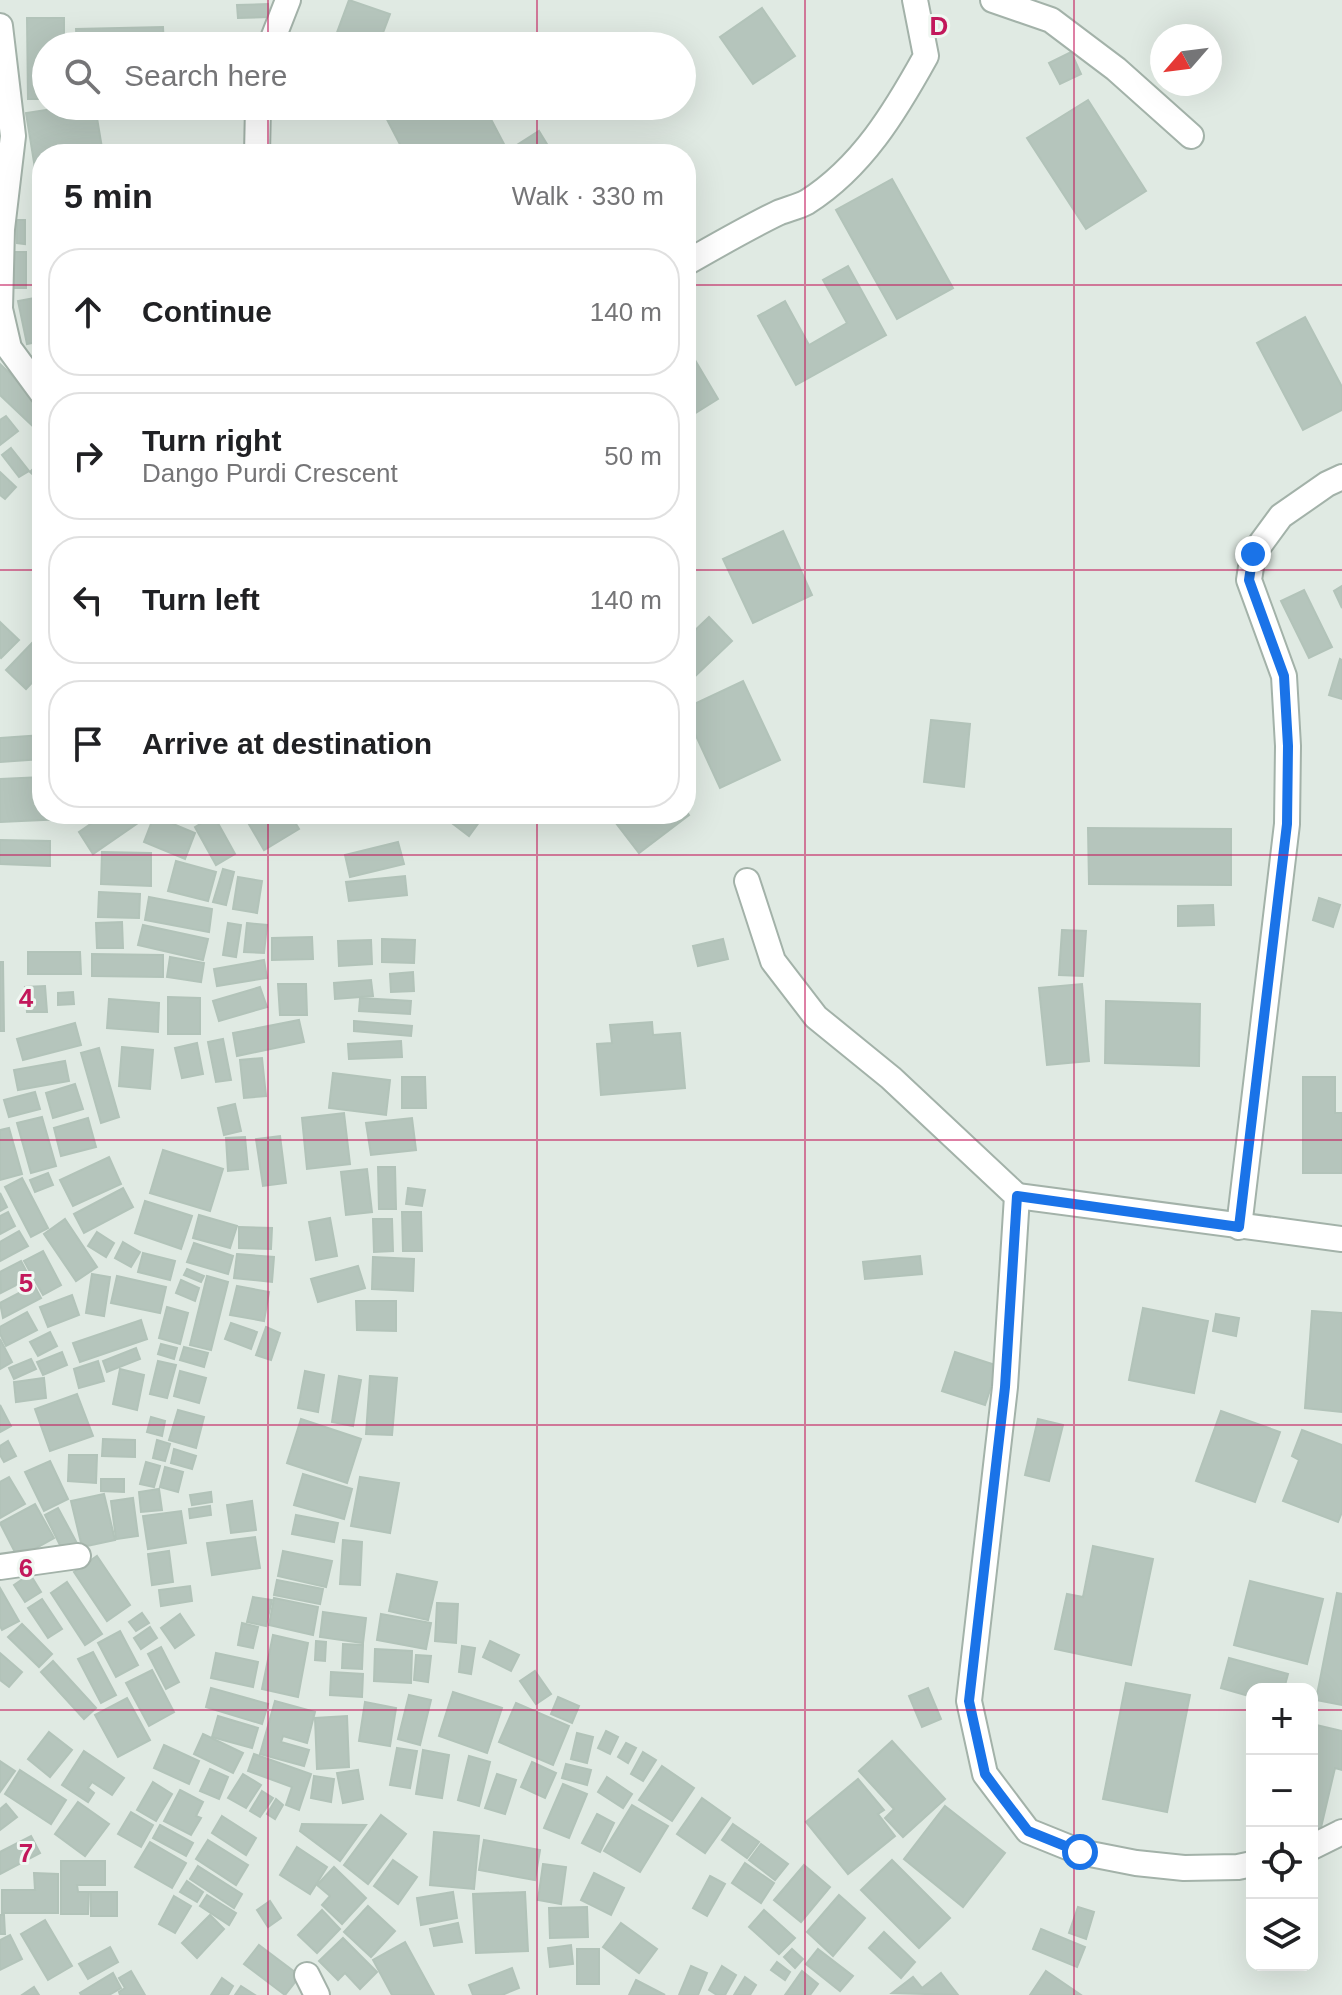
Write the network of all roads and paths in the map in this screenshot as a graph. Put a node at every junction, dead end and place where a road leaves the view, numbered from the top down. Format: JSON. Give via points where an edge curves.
{"nodes":[{"id":1,"x":288,"y":0,"type":"edge"},
{"id":2,"x":915,"y":0,"type":"edge"},
{"id":3,"x":993,"y":0,"type":"edge"},
{"id":4,"x":0,"y":26,"type":"edge"},
{"id":5,"x":275,"y":32,"type":"edge"},
{"id":6,"x":258,"y":120,"type":"edge"},
{"id":7,"x":1191,"y":136,"type":"dead end"},
{"id":8,"x":257,"y":144,"type":"edge"},
{"id":9,"x":1,"y":230,"type":"edge"},
{"id":10,"x":696,"y":258,"type":"edge"},
{"id":11,"x":32,"y":379,"type":"edge"},
{"id":12,"x":1342,"y":477,"type":"edge"},
{"id":13,"x":747,"y":881,"type":"dead end"},
{"id":14,"x":1017,"y":1196,"type":"junction"},
{"id":15,"x":1239,"y":1227,"type":"junction"},
{"id":16,"x":1342,"y":1239,"type":"edge"},
{"id":17,"x":78,"y":1556,"type":"dead end"},
{"id":18,"x":0,"y":1567,"type":"edge"},
{"id":19,"x":1342,"y":1832,"type":"edge"},
{"id":20,"x":1318,"y":1844,"type":"edge"},
{"id":21,"x":1246,"y":1865,"type":"edge"}],
"edges":[{"from":1,"to":5,"type":"street"},
{"from":2,"to":10,"type":"street","via":[[926,56],[880,134],[803,204]]},
{"from":3,"to":7,"type":"street","via":[[1051,20]]},
{"from":4,"to":9,"type":"street","via":[[13,136]]},
{"from":6,"to":8,"type":"street"},
{"from":9,"to":11,"type":"street","via":[[0,309],[9,348]]},
{"from":12,"to":15,"type":"street","via":[[1281,516],[1253,554],[1249,580],[1284,676],[1287,824]]},
{"from":13,"to":14,"type":"street","via":[[773,961],[816,1017],[891,1078]]},
{"from":14,"to":15,"type":"street"},
{"from":14,"to":21,"type":"street","via":[[1005,1387],[969,1701],[985,1774],[1028,1831],[1080,1852],[1184,1868]]},
{"from":15,"to":16,"type":"street"},
{"from":17,"to":18,"type":"street"},
{"from":19,"to":20,"type":"street"}]}
